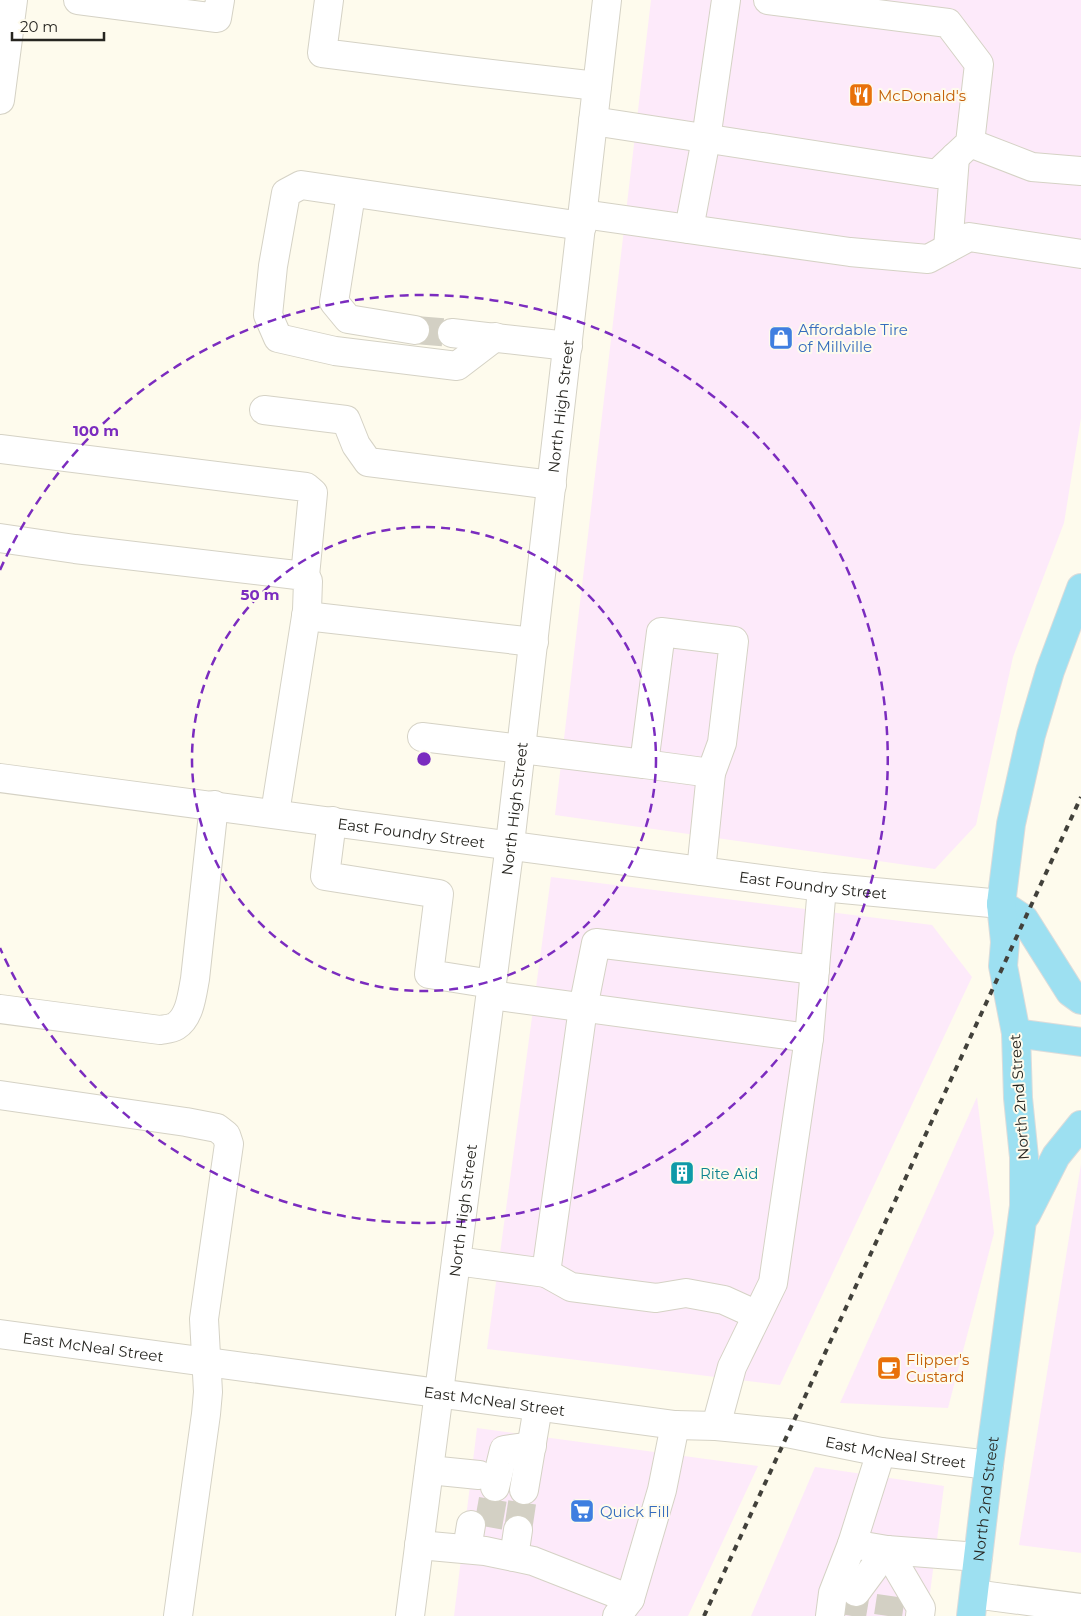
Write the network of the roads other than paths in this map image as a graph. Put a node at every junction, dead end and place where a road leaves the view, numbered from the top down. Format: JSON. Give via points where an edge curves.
{"nodes":[{"id":1,"x":13,"y":0,"type":"edge"},
{"id":2,"x":78,"y":0,"type":"edge"},
{"id":3,"x":220,"y":0,"type":"edge"},
{"id":4,"x":328,"y":0,"type":"edge"},
{"id":5,"x":608,"y":0,"type":"edge"},
{"id":6,"x":726,"y":0,"type":"edge"},
{"id":7,"x":768,"y":0,"type":"edge"},
{"id":8,"x":597,"y":86,"type":"junction"},
{"id":9,"x":0,"y":100,"type":"edge"},
{"id":10,"x":593,"y":121,"type":"junction"},
{"id":11,"x":706,"y":139,"type":"junction"},
{"id":12,"x":962,"y":150,"type":"junction"},
{"id":13,"x":1081,"y":171,"type":"edge"},
{"id":14,"x":351,"y":194,"type":"junction"},
{"id":15,"x":582,"y":220,"type":"junction"},
{"id":16,"x":689,"y":229,"type":"junction"},
{"id":17,"x":948,"y":248,"type":"junction"},
{"id":18,"x":1081,"y":254,"type":"edge"},
{"id":19,"x":415,"y":330,"type":"tunnel mouth"},
{"id":20,"x":452,"y":333,"type":"tunnel mouth"},
{"id":21,"x":495,"y":337,"type":"junction"},
{"id":22,"x":568,"y":346,"type":"junction"},
{"id":23,"x":264,"y":410,"type":"dead end"},
{"id":24,"x":0,"y":449,"type":"edge"},
{"id":25,"x":552,"y":485,"type":"junction"},
{"id":26,"x":0,"y":538,"type":"edge"},
{"id":27,"x":305,"y":576,"type":"junction"},
{"id":28,"x":1081,"y":588,"type":"edge"},
{"id":29,"x":306,"y":616,"type":"junction"},
{"id":30,"x":534,"y":642,"type":"junction"},
{"id":31,"x":422,"y":737,"type":"dead end"},
{"id":32,"x":521,"y":750,"type":"junction"},
{"id":33,"x":644,"y":764,"type":"junction"},
{"id":34,"x":712,"y":773,"type":"junction"},
{"id":35,"x":0,"y":778,"type":"edge"},
{"id":36,"x":214,"y":805,"type":"junction"},
{"id":37,"x":275,"y":813,"type":"junction"},
{"id":38,"x":332,"y":821,"type":"junction"},
{"id":39,"x":510,"y":844,"type":"junction"},
{"id":40,"x":701,"y":871,"type":"junction"},
{"id":41,"x":822,"y":887,"type":"junction"},
{"id":42,"x":1001,"y":904,"type":"junction"},
{"id":43,"x":815,"y":970,"type":"junction"},
{"id":44,"x":491,"y":990,"type":"junction"},
{"id":45,"x":1081,"y":1000,"type":"edge"},
{"id":46,"x":583,"y":1008,"type":"junction"},
{"id":47,"x":0,"y":1009,"type":"edge"},
{"id":48,"x":1016,"y":1033,"type":"junction"},
{"id":49,"x":809,"y":1038,"type":"junction"},
{"id":50,"x":1081,"y":1042,"type":"edge"},
{"id":51,"x":0,"y":1095,"type":"edge"},
{"id":52,"x":1081,"y":1125,"type":"edge"},
{"id":53,"x":1022,"y":1222,"type":"junction"},
{"id":54,"x":456,"y":1261,"type":"junction"},
{"id":55,"x":546,"y":1273,"type":"junction"},
{"id":56,"x":757,"y":1315,"type":"junction"},
{"id":57,"x":0,"y":1334,"type":"edge"},
{"id":58,"x":207,"y":1362,"type":"junction"},
{"id":59,"x":439,"y":1394,"type":"junction"},
{"id":60,"x":538,"y":1407,"type":"junction"},
{"id":61,"x":675,"y":1425,"type":"junction"},
{"id":62,"x":716,"y":1426,"type":"junction"},
{"id":63,"x":532,"y":1446,"type":"junction"},
{"id":64,"x":881,"y":1452,"type":"junction"},
{"id":65,"x":989,"y":1466,"type":"junction"},
{"id":66,"x":429,"y":1470,"type":"junction"},
{"id":67,"x":524,"y":1490,"type":"tunnel mouth"},
{"id":68,"x":518,"y":1530,"type":"tunnel mouth"},
{"id":69,"x":852,"y":1544,"type":"junction"},
{"id":70,"x":419,"y":1545,"type":"junction"},
{"id":71,"x":887,"y":1550,"type":"junction"},
{"id":72,"x":514,"y":1557,"type":"junction"},
{"id":73,"x":978,"y":1557,"type":"junction"},
{"id":74,"x":856,"y":1592,"type":"tunnel mouth"},
{"id":75,"x":891,"y":1596,"type":"tunnel mouth"},
{"id":76,"x":972,"y":1605,"type":"edge"},
{"id":77,"x":623,"y":1607,"type":"edge"},
{"id":78,"x":1081,"y":1608,"type":"edge"},
{"id":79,"x":178,"y":1616,"type":"edge"},
{"id":80,"x":410,"y":1616,"type":"edge"},
{"id":81,"x":830,"y":1616,"type":"edge"},
{"id":82,"x":920,"y":1616,"type":"edge"}],
"edges":[{"from":1,"to":9,"type":"street"},
{"from":2,"to":3,"type":"street","via":[[217,18]]},
{"from":4,"to":8,"type":"street","via":[[322,53]]},
{"from":5,"to":8,"type":"street","name":"North High Street"},
{"from":6,"to":11,"type":"street"},
{"from":7,"to":12,"type":"street","via":[[948,23],[979,64]]},
{"from":8,"to":10,"type":"street","name":"North High Street"},
{"from":10,"to":11,"type":"street"},
{"from":10,"to":15,"type":"street","name":"North High Street"},
{"from":11,"to":12,"type":"street","via":[[937,174]]},
{"from":11,"to":16,"type":"street"},
{"from":12,"to":13,"type":"street","via":[[1032,167]]},
{"from":12,"to":17,"type":"street"},
{"from":14,"to":15,"type":"street"},
{"from":14,"to":19,"type":"street","via":[[334,302],[348,319]]},
{"from":14,"to":21,"type":"street","via":[[301,185],[286,193],[268,315],[278,338],[335,351],[457,366]]},
{"from":15,"to":16,"type":"street"},
{"from":15,"to":22,"type":"street","name":"North High Street"},
{"from":16,"to":17,"type":"street","via":[[928,260]]},
{"from":17,"to":18,"type":"street","via":[[969,237]]},
{"from":20,"to":21,"type":"street"},
{"from":21,"to":22,"type":"street"},
{"from":22,"to":25,"type":"street","name":"North High Street"},
{"from":23,"to":25,"type":"street","via":[[346,420],[356,445],[368,462]]},
{"from":24,"to":27,"type":"street","via":[[306,487],[312,493]]},
{"from":25,"to":30,"type":"street","name":"North High Street"},
{"from":26,"to":27,"type":"street"},
{"from":27,"to":29,"type":"street","via":[[308,581]]},
{"from":28,"to":42,"type":"main road","name":"North 2nd Street","via":[[1050,671],[1031,735],[1011,824]]},
{"from":29,"to":30,"type":"street"},
{"from":29,"to":37,"type":"street"},
{"from":30,"to":32,"type":"street","name":"North High Street"},
{"from":31,"to":32,"type":"street"},
{"from":32,"to":33,"type":"street"},
{"from":32,"to":39,"type":"street","name":"North High Street"},
{"from":33,"to":34,"type":"street"},
{"from":33,"to":34,"type":"street","via":[[661,632],[734,641],[722,743]]},
{"from":34,"to":40,"type":"street"},
{"from":35,"to":36,"type":"street","name":"East Foundry Street"},
{"from":36,"to":37,"type":"street","name":"East Foundry Street"},
{"from":36,"to":47,"type":"street","via":[[195,979],[183,1020],[174,1028],[160,1030]]},
{"from":37,"to":38,"type":"street","name":"East Foundry Street"},
{"from":38,"to":39,"type":"street","name":"East Foundry Street"},
{"from":38,"to":44,"type":"street","via":[[325,876],[439,894],[429,974]]},
{"from":39,"to":40,"type":"street","name":"East Foundry Street"},
{"from":39,"to":44,"type":"street","name":"North High Street"},
{"from":40,"to":41,"type":"street","name":"East Foundry Street"},
{"from":41,"to":42,"type":"street","name":"East Foundry Street"},
{"from":41,"to":43,"type":"street"},
{"from":42,"to":45,"type":"main road","via":[[1024,919],[1070,992]]},
{"from":42,"to":48,"type":"main road","name":"North 2nd Street","via":[[1005,942],[1003,966]]},
{"from":43,"to":46,"type":"street","via":[[596,943]]},
{"from":43,"to":49,"type":"street"},
{"from":44,"to":46,"type":"street"},
{"from":44,"to":54,"type":"street","name":"North High Street"},
{"from":46,"to":49,"type":"street"},
{"from":46,"to":55,"type":"street"},
{"from":48,"to":50,"type":"main road"},
{"from":48,"to":53,"type":"main road","name":"North 2nd Street","via":[[1024,1157]]},
{"from":49,"to":56,"type":"street","via":[[772,1283]]},
{"from":51,"to":58,"type":"street","via":[[186,1122],[217,1128],[226,1135],[228,1144],[204,1319]]},
{"from":52,"to":53,"type":"main road","via":[[1056,1156]]},
{"from":53,"to":65,"type":"main road","name":"North 2nd Street"},
{"from":54,"to":55,"type":"street"},
{"from":54,"to":59,"type":"street","name":"North High Street"},
{"from":55,"to":56,"type":"street","via":[[570,1287],[656,1298],[686,1293],[724,1300]]},
{"from":56,"to":62,"type":"street","via":[[732,1367]]},
{"from":57,"to":58,"type":"street","name":"East McNeal Street"},
{"from":58,"to":59,"type":"street","name":"East McNeal Street"},
{"from":58,"to":79,"type":"street","via":[[206,1414]]},
{"from":59,"to":60,"type":"street","name":"East McNeal Street"},
{"from":59,"to":66,"type":"street","name":"North High Street"},
{"from":60,"to":61,"type":"street","name":"East McNeal Street"},
{"from":60,"to":63,"type":"street"},
{"from":61,"to":62,"type":"street","name":"East McNeal Street"},
{"from":61,"to":77,"type":"street","via":[[662,1490]]},
{"from":62,"to":64,"type":"street","name":"East McNeal Street","via":[[787,1433]]},
{"from":63,"to":66,"type":"street","via":[[504,1450],[484,1482]]},
{"from":63,"to":67,"type":"street"},
{"from":64,"to":65,"type":"street","name":"East McNeal Street"},
{"from":64,"to":69,"type":"street"},
{"from":65,"to":73,"type":"main road","name":"North 2nd Street"},
{"from":66,"to":70,"type":"street","name":"North High Street"},
{"from":68,"to":72,"type":"street"},
{"from":69,"to":71,"type":"street"},
{"from":69,"to":81,"type":"street","via":[[833,1593]]},
{"from":70,"to":72,"type":"street","via":[[478,1538]]},
{"from":70,"to":80,"type":"street","name":"North High Street"},
{"from":71,"to":73,"type":"street"},
{"from":71,"to":74,"type":"street"},
{"from":71,"to":75,"type":"street"},
{"from":71,"to":82,"type":"street","via":[[921,1608]]},
{"from":72,"to":77,"type":"street","via":[[533,1561]]},
{"from":73,"to":76,"type":"main road","name":"North 2nd Street"},
{"from":76,"to":78,"type":"street"}]}
